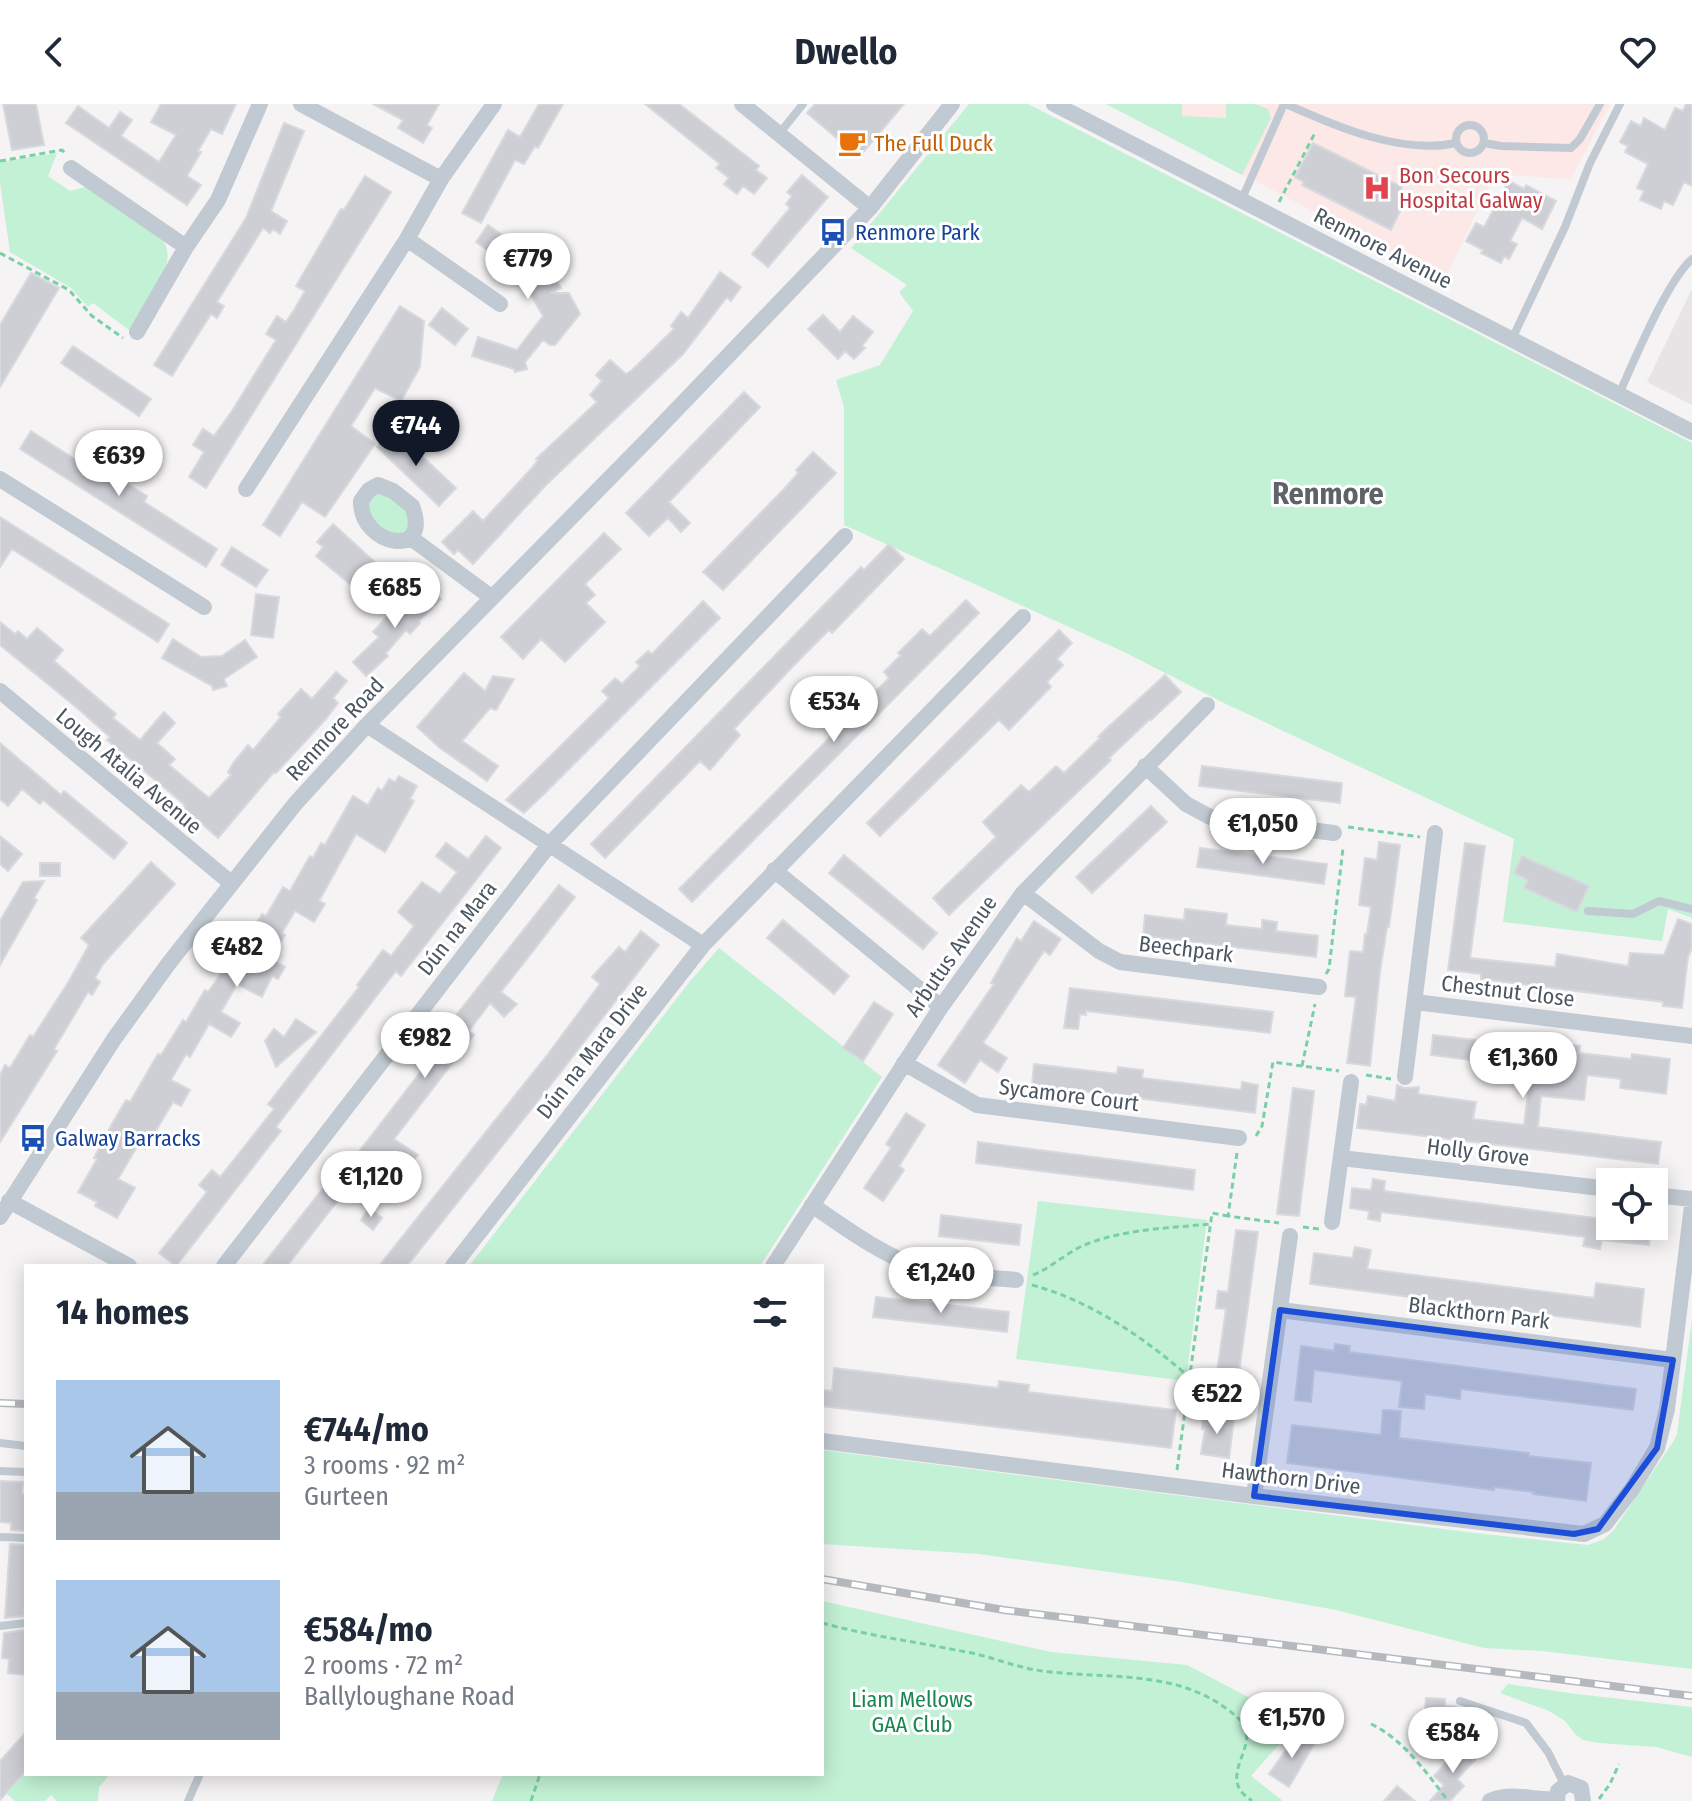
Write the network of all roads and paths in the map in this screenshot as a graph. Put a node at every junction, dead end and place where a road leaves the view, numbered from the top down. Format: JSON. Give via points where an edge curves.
{"nodes":[{"id":1,"x":260,"y":104,"type":"edge"},
{"id":2,"x":301,"y":104,"type":"edge"},
{"id":3,"x":494,"y":104,"type":"edge"},
{"id":4,"x":742,"y":104,"type":"edge"},
{"id":5,"x":803,"y":104,"type":"edge"},
{"id":6,"x":952,"y":104,"type":"edge"},
{"id":7,"x":1054,"y":104,"type":"edge"},
{"id":8,"x":1285,"y":104,"type":"edge"},
{"id":9,"x":1600,"y":104,"type":"edge"},
{"id":10,"x":1620,"y":104,"type":"edge"},
{"id":11,"x":1321,"y":118,"type":"junction"},
{"id":12,"x":779,"y":134,"type":"junction"},
{"id":13,"x":1456,"y":143,"type":"junction"},
{"id":14,"x":1484,"y":143,"type":"junction"},
{"id":15,"x":0,"y":161,"type":"edge"},
{"id":16,"x":66,"y":174,"type":"joint"},
{"id":17,"x":441,"y":179,"type":"junction"},
{"id":18,"x":1241,"y":201,"type":"junction"},
{"id":19,"x":870,"y":208,"type":"junction"},
{"id":20,"x":1272,"y":216,"type":"junction"},
{"id":21,"x":407,"y":239,"type":"junction"},
{"id":22,"x":186,"y":247,"type":"junction"},
{"id":23,"x":0,"y":253,"type":"edge"},
{"id":24,"x":1692,"y":259,"type":"edge"},
{"id":25,"x":500,"y":304,"type":"dead end"},
{"id":26,"x":137,"y":332,"type":"joint"},
{"id":27,"x":1511,"y":339,"type":"junction"},
{"id":28,"x":1619,"y":394,"type":"junction"},
{"id":29,"x":1692,"y":432,"type":"edge"},
{"id":30,"x":0,"y":479,"type":"edge"},
{"id":31,"x":246,"y":489,"type":"dead end"},
{"id":32,"x":845,"y":536,"type":"dead end"},
{"id":33,"x":411,"y":538,"type":"dead end"},
{"id":34,"x":491,"y":597,"type":"junction"},
{"id":35,"x":204,"y":607,"type":"dead end"},
{"id":36,"x":1023,"y":617,"type":"dead end"},
{"id":37,"x":0,"y":691,"type":"edge"},
{"id":38,"x":1207,"y":705,"type":"dead end"},
{"id":39,"x":367,"y":725,"type":"junction"},
{"id":40,"x":1145,"y":766,"type":"junction"},
{"id":41,"x":1334,"y":833,"type":"dead end"},
{"id":42,"x":1435,"y":836,"type":"joint"},
{"id":43,"x":549,"y":845,"type":"junction"},
{"id":44,"x":774,"y":870,"type":"junction"},
{"id":45,"x":231,"y":883,"type":"junction"},
{"id":46,"x":1023,"y":893,"type":"junction"},
{"id":47,"x":1692,"y":909,"type":"edge"},
{"id":48,"x":1588,"y":911,"type":"dead end"},
{"id":49,"x":703,"y":945,"type":"junction"},
{"id":50,"x":1319,"y":987,"type":"junction"},
{"id":51,"x":1415,"y":1002,"type":"junction"},
{"id":52,"x":941,"y":1007,"type":"junction"},
{"id":53,"x":1692,"y":1036,"type":"edge"},
{"id":54,"x":904,"y":1063,"type":"junction"},
{"id":55,"x":1302,"y":1066,"type":"junction"},
{"id":56,"x":1352,"y":1076,"type":"junction"},
{"id":57,"x":1405,"y":1077,"type":"joint"},
{"id":58,"x":1239,"y":1138,"type":"junction"},
{"id":59,"x":1341,"y":1158,"type":"junction"},
{"id":60,"x":1596,"y":1187,"type":"edge"},
{"id":61,"x":1668,"y":1196,"type":"edge"},
{"id":62,"x":1692,"y":1199,"type":"edge"},
{"id":63,"x":812,"y":1205,"type":"junction"},
{"id":64,"x":1692,"y":1206,"type":"edge"},
{"id":65,"x":3,"y":1211,"type":"edge"},
{"id":66,"x":1228,"y":1216,"type":"junction"},
{"id":67,"x":1339,"y":1223,"type":"joint"},
{"id":68,"x":1210,"y":1224,"type":"junction"},
{"id":69,"x":1289,"y":1229,"type":"junction"},
{"id":70,"x":124,"y":1264,"type":"edge"},
{"id":71,"x":226,"y":1264,"type":"edge"},
{"id":72,"x":455,"y":1264,"type":"edge"},
{"id":73,"x":774,"y":1264,"type":"edge"},
{"id":74,"x":1016,"y":1280,"type":"junction"},
{"id":75,"x":1688,"y":1282,"type":"edge"},
{"id":76,"x":1280,"y":1310,"type":"junction"},
{"id":77,"x":1673,"y":1360,"type":"junction"},
{"id":78,"x":1190,"y":1378,"type":"junction"},
{"id":79,"x":824,"y":1441,"type":"edge"},
{"id":80,"x":0,"y":1443,"type":"edge"},
{"id":81,"x":24,"y":1446,"type":"edge"},
{"id":82,"x":0,"y":1471,"type":"edge"},
{"id":83,"x":24,"y":1472,"type":"edge"},
{"id":84,"x":1175,"y":1486,"type":"junction"},
{"id":85,"x":1254,"y":1496,"type":"junction"},
{"id":86,"x":0,"y":1537,"type":"edge"},
{"id":87,"x":24,"y":1538,"type":"edge"},
{"id":88,"x":24,"y":1623,"type":"edge"},
{"id":89,"x":824,"y":1623,"type":"edge"},
{"id":90,"x":0,"y":1626,"type":"edge"},
{"id":91,"x":1460,"y":1701,"type":"dead end"},
{"id":92,"x":1371,"y":1724,"type":"dead end"},
{"id":93,"x":1619,"y":1764,"type":"dead end"},
{"id":94,"x":199,"y":1776,"type":"edge"},
{"id":95,"x":539,"y":1776,"type":"edge"},
{"id":96,"x":1559,"y":1795,"type":"edge"},
{"id":97,"x":188,"y":1801,"type":"edge"},
{"id":98,"x":531,"y":1801,"type":"edge"},
{"id":99,"x":1252,"y":1801,"type":"edge"},
{"id":100,"x":1448,"y":1801,"type":"edge"},
{"id":101,"x":1490,"y":1801,"type":"edge"},
{"id":102,"x":1583,"y":1801,"type":"edge"},
{"id":103,"x":1598,"y":1801,"type":"edge"}],
"edges":[{"from":1,"to":22,"type":"street","via":[[218,200]]},
{"from":2,"to":17,"type":"street"},
{"from":3,"to":17,"type":"street"},
{"from":4,"to":12,"type":"street"},
{"from":5,"to":12,"type":"lane"},
{"from":6,"to":19,"type":"street","name":"Renmore Road"},
{"from":7,"to":18,"type":"street","name":"Renmore Avenue"},
{"from":8,"to":11,"type":"lane"},
{"from":8,"to":18,"type":"lane"},
{"from":9,"to":14,"type":"lane","via":[[1571,148]]},
{"from":10,"to":27,"type":"lane"},
{"from":11,"to":13,"type":"lane","via":[[1386,142],[1426,147]]},
{"from":11,"to":20,"type":"path"},
{"from":12,"to":19,"type":"street"},
{"from":13,"to":14,"type":"lane","via":[[1461,151],[1472,153]]},
{"from":13,"to":14,"type":"lane","via":[[1458,130],[1472,124],[1483,133]]},
{"from":15,"to":16,"type":"path","via":[[62,150]]},
{"from":16,"to":22,"type":"street"},
{"from":17,"to":21,"type":"street"},
{"from":18,"to":20,"type":"street","name":"Renmore Avenue"},
{"from":19,"to":34,"type":"street","name":"Renmore Road"},
{"from":20,"to":27,"type":"street","name":"Renmore Avenue"},
{"from":21,"to":25,"type":"street"},
{"from":21,"to":31,"type":"street"},
{"from":22,"to":26,"type":"street"},
{"from":23,"to":26,"type":"path","via":[[69,290],[123,339]]},
{"from":24,"to":28,"type":"lane","via":[[1680,272]]},
{"from":27,"to":28,"type":"street","name":"Renmore Avenue"},
{"from":28,"to":29,"type":"street","name":"Renmore Avenue"},
{"from":30,"to":35,"type":"street"},
{"from":32,"to":43,"type":"street","name":"Dún na Mara"},
{"from":33,"to":34,"type":"street"},
{"from":34,"to":39,"type":"street","name":"Renmore Road"},
{"from":36,"to":44,"type":"street","name":"Dún na Mara Drive"},
{"from":37,"to":45,"type":"street","name":"Lough Atalia Avenue"},
{"from":38,"to":40,"type":"street","name":"Arbutus Avenue"},
{"from":39,"to":43,"type":"street"},
{"from":39,"to":45,"type":"street","name":"Renmore Road"},
{"from":40,"to":41,"type":"street","via":[[1186,804],[1210,817]]},
{"from":40,"to":46,"type":"street","name":"Arbutus Avenue"},
{"from":42,"to":50,"type":"path","via":[[1346,827],[1329,969]]},
{"from":42,"to":51,"type":"street","name":"Chestnut Close"},
{"from":43,"to":49,"type":"street"},
{"from":43,"to":71,"type":"street","name":"Dún na Mara"},
{"from":44,"to":49,"type":"street","name":"Dún na Mara Drive"},
{"from":44,"to":52,"type":"street"},
{"from":45,"to":65,"type":"street","name":"Renmore Road","via":[[114,1039]]},
{"from":46,"to":50,"type":"street","name":"Beechpark","via":[[1120,962]]},
{"from":46,"to":52,"type":"street","name":"Arbutus Avenue"},
{"from":47,"to":48,"type":"lane","via":[[1659,901],[1633,914]]},
{"from":49,"to":72,"type":"street","name":"Dún na Mara Drive"},
{"from":50,"to":55,"type":"path"},
{"from":51,"to":53,"type":"street","name":"Chestnut Close"},
{"from":51,"to":57,"type":"street","name":"Chestnut Close"},
{"from":52,"to":54,"type":"street","name":"Arbutus Avenue"},
{"from":54,"to":58,"type":"street","name":"Sycamore Court","via":[[977,1105]]},
{"from":54,"to":63,"type":"street","name":"Arbutus Avenue"},
{"from":55,"to":56,"type":"path"},
{"from":55,"to":58,"type":"path","via":[[1273,1062],[1258,1136]]},
{"from":56,"to":57,"type":"path"},
{"from":56,"to":59,"type":"street"},
{"from":58,"to":66,"type":"path"},
{"from":59,"to":60,"type":"street","name":"Holly Grove"},
{"from":59,"to":67,"type":"street"},
{"from":61,"to":62,"type":"street"},
{"from":63,"to":73,"type":"street","name":"Arbutus Avenue"},
{"from":63,"to":74,"type":"street","via":[[913,1265]]},
{"from":64,"to":75,"type":"street"},
{"from":65,"to":70,"type":"street"},
{"from":66,"to":68,"type":"path","via":[[1212,1213]]},
{"from":66,"to":69,"type":"path"},
{"from":67,"to":69,"type":"path","via":[[1323,1229]]},
{"from":68,"to":74,"type":"path","via":[[1086,1244],[1045,1270]]},
{"from":68,"to":78,"type":"path"},
{"from":69,"to":76,"type":"street"},
{"from":74,"to":78,"type":"path","via":[[1058,1292],[1116,1323]]},
{"from":75,"to":77,"type":"street"},
{"from":76,"to":77,"type":"street","name":"Blackthorn Park"},
{"from":76,"to":85,"type":"street"},
{"from":77,"to":85,"type":"street","name":"Hawthorn Drive","via":[[1660,1440],[1609,1520],[1584,1534]]},
{"from":78,"to":84,"type":"path"},
{"from":79,"to":84,"type":"street","name":"Hawthorn Drive"},
{"from":80,"to":81,"type":"lane"},
{"from":82,"to":83,"type":"lane"},
{"from":84,"to":85,"type":"street","name":"Hawthorn Drive"},
{"from":86,"to":87,"type":"lane"},
{"from":88,"to":90,"type":"lane"},
{"from":89,"to":99,"type":"path","via":[[1031,1669],[1185,1685],[1246,1727],[1237,1781]]},
{"from":91,"to":96,"type":"lane","via":[[1526,1723],[1548,1752]]},
{"from":92,"to":100,"type":"path","via":[[1387,1731]]},
{"from":93,"to":103,"type":"path"},
{"from":94,"to":97,"type":"lane"},
{"from":95,"to":98,"type":"path"},
{"from":96,"to":101,"type":"street"},
{"from":96,"to":102,"type":"street","via":[[1577,1785]]}]}
